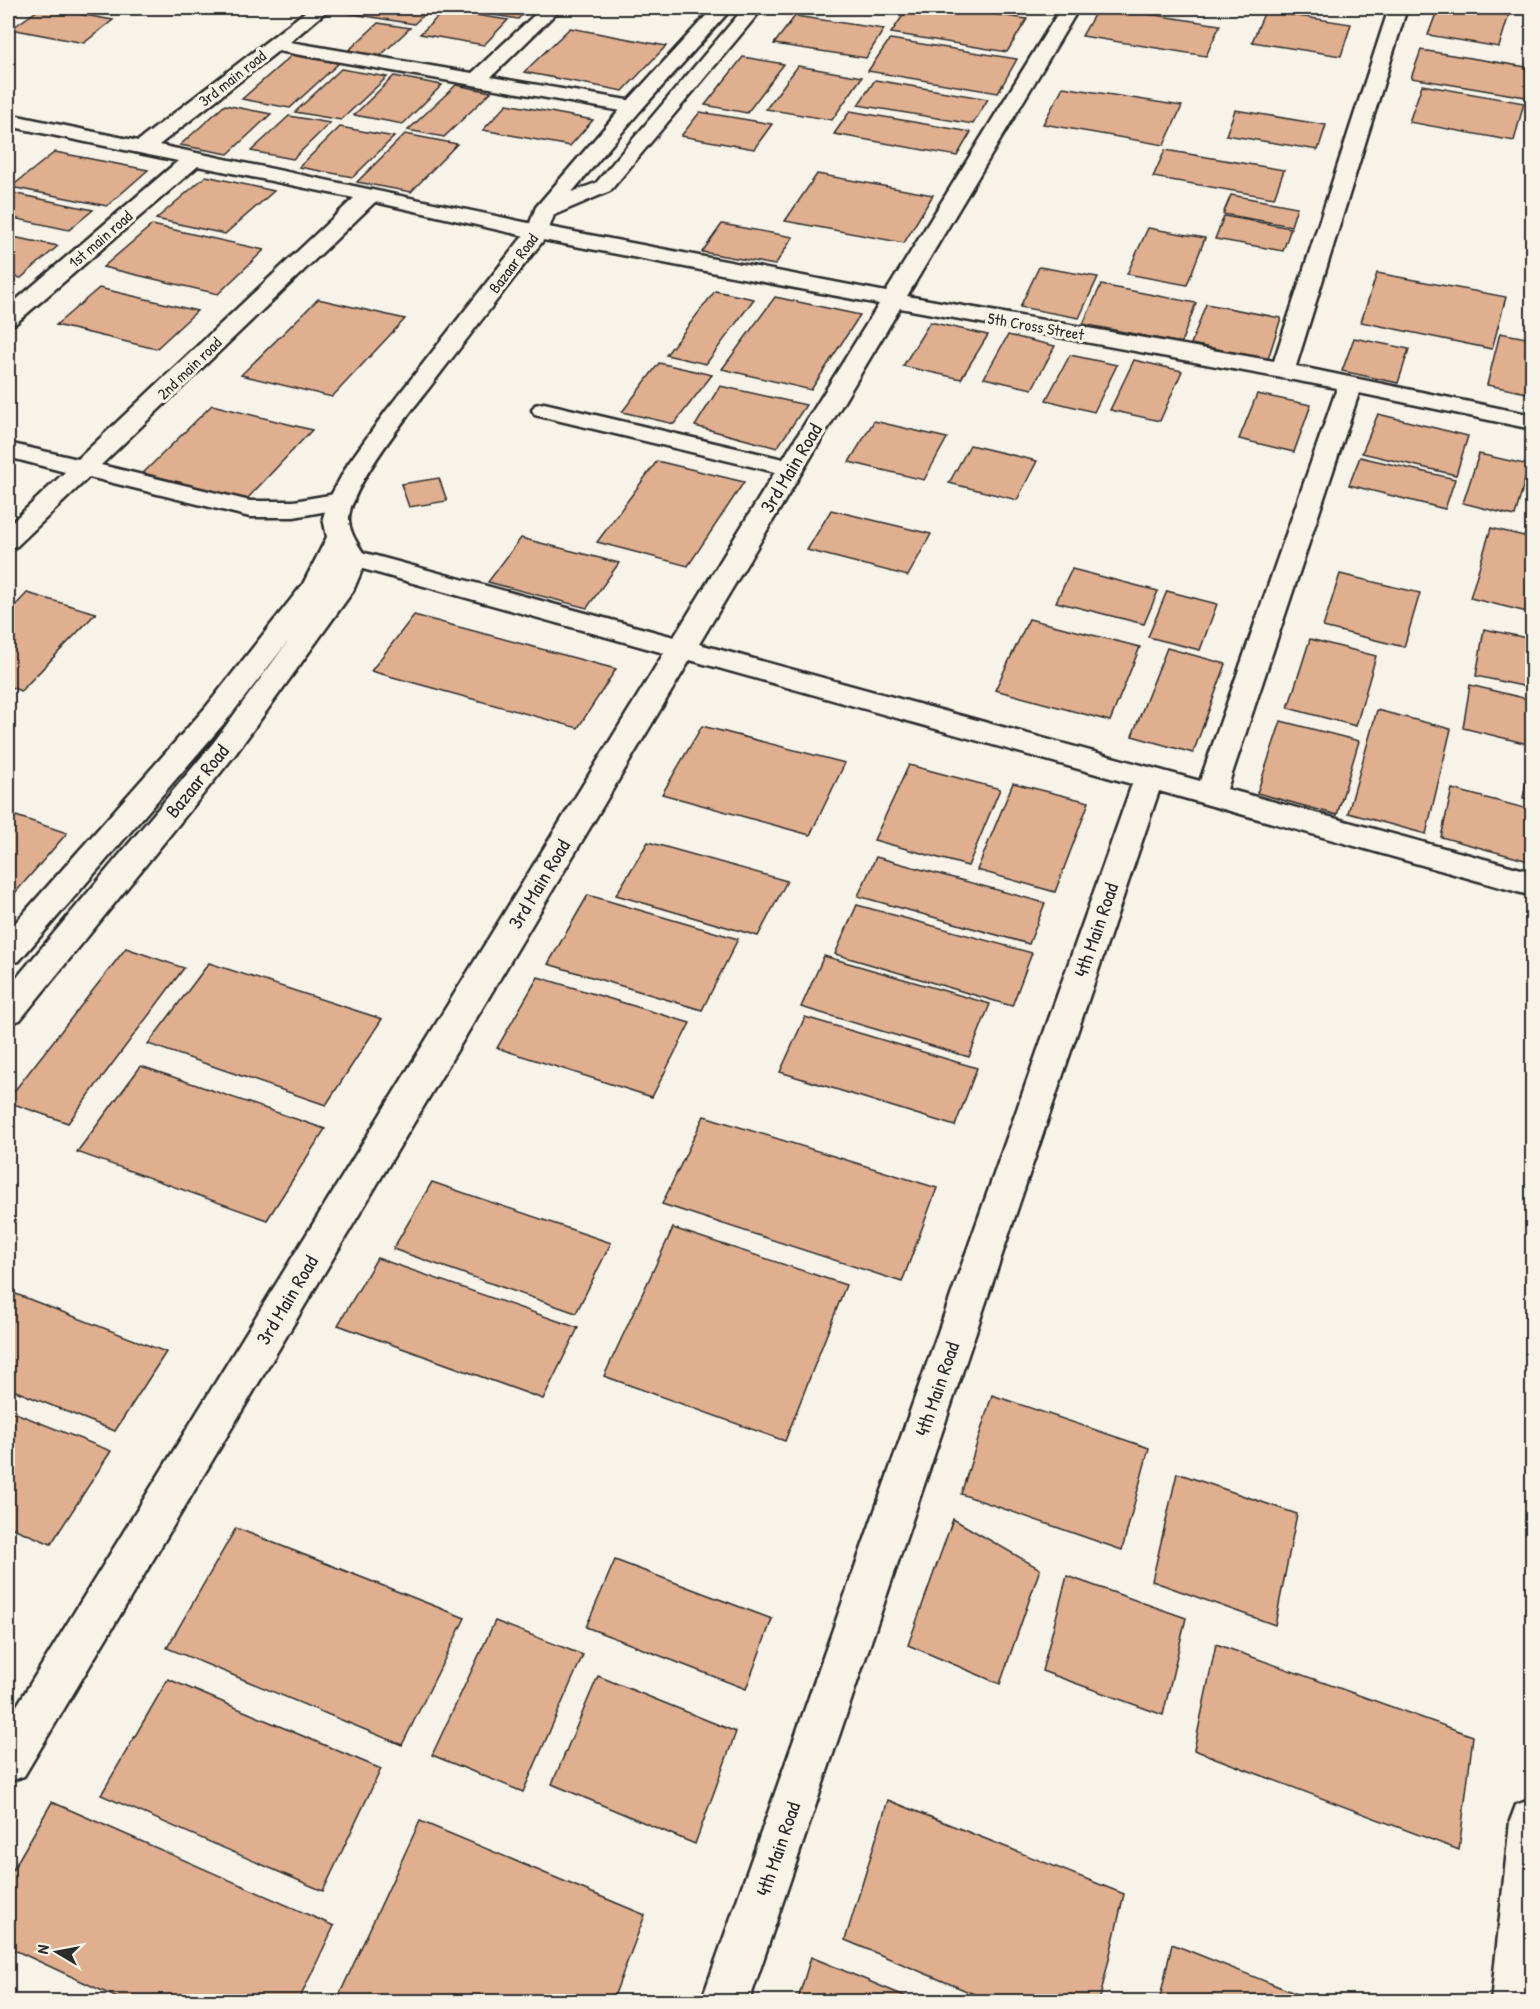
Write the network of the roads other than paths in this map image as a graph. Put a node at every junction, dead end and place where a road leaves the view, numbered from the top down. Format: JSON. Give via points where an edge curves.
{"nodes":[{"id":1,"x":321,"y":8,"type":"edge"},
{"id":2,"x":552,"y":8,"type":"edge"},
{"id":3,"x":723,"y":8,"type":"edge"},
{"id":4,"x":754,"y":8,"type":"edge"},
{"id":5,"x":1070,"y":8,"type":"edge"},
{"id":6,"x":1398,"y":8,"type":"edge"},
{"id":7,"x":274,"y":45,"type":"junction"},
{"id":8,"x":477,"y":79,"type":"junction"},
{"id":9,"x":633,"y":107,"type":"junction"},
{"id":10,"x":8,"y":120,"type":"edge"},
{"id":11,"x":142,"y":148,"type":"junction"},
{"id":12,"x":193,"y":159,"type":"junction"},
{"id":13,"x":370,"y":195,"type":"junction"},
{"id":14,"x":541,"y":222,"type":"junction"},
{"id":15,"x":893,"y":300,"type":"junction"},
{"id":16,"x":8,"y":318,"type":"edge"},
{"id":17,"x":1283,"y":370,"type":"junction"},
{"id":18,"x":1350,"y":385,"type":"junction"},
{"id":19,"x":544,"y":410,"type":"dead end"},
{"id":20,"x":1533,"y":422,"type":"edge"},
{"id":21,"x":8,"y":450,"type":"edge"},
{"id":22,"x":791,"y":468,"type":"junction"},
{"id":23,"x":83,"y":469,"type":"junction"},
{"id":24,"x":341,"y":501,"type":"junction"},
{"id":25,"x":8,"y":540,"type":"edge"},
{"id":26,"x":347,"y":548,"type":"junction"},
{"id":27,"x":682,"y":648,"type":"junction"},
{"id":28,"x":1149,"y":777,"type":"junction"},
{"id":29,"x":1210,"y":795,"type":"junction"},
{"id":30,"x":1533,"y":884,"type":"edge"},
{"id":31,"x":8,"y":952,"type":"edge"},
{"id":32,"x":8,"y":1011,"type":"edge"},
{"id":33,"x":8,"y":1760,"type":"edge"},
{"id":34,"x":1533,"y":1821,"type":"edge"},
{"id":35,"x":725,"y":2001,"type":"edge"},
{"id":36,"x":1515,"y":2001,"type":"edge"}],
"edges":[{"from":1,"to":7,"type":"street","name":"3rd main road"},
{"from":2,"to":8,"type":"street"},
{"from":3,"to":9,"type":"street","name":"Bazaar Road"},
{"from":4,"to":14,"type":"street","via":[[603,187]]},
{"from":5,"to":15,"type":"street","name":"3rd Main Road"},
{"from":6,"to":17,"type":"street"},
{"from":7,"to":8,"type":"street"},
{"from":7,"to":11,"type":"street","name":"3rd main road"},
{"from":8,"to":9,"type":"street"},
{"from":9,"to":14,"type":"street","name":"Bazaar Road"},
{"from":10,"to":11,"type":"street","name":"5th Cross Street"},
{"from":11,"to":12,"type":"street","name":"5th Cross Street"},
{"from":12,"to":13,"type":"street","name":"5th Cross Street"},
{"from":12,"to":16,"type":"street","name":"1st main road"},
{"from":13,"to":14,"type":"street","name":"5th Cross Street"},
{"from":13,"to":23,"type":"street","name":"2nd main road"},
{"from":14,"to":15,"type":"street","name":"5th Cross Street"},
{"from":14,"to":24,"type":"street","name":"Bazaar Road","via":[[394,416]]},
{"from":15,"to":17,"type":"street","name":"5th Cross Street"},
{"from":15,"to":22,"type":"street","name":"3rd Main Road"},
{"from":17,"to":18,"type":"street","name":"5th Cross Street"},
{"from":18,"to":20,"type":"street","name":"5th Cross Street"},
{"from":18,"to":29,"type":"street"},
{"from":19,"to":22,"type":"street"},
{"from":21,"to":23,"type":"street"},
{"from":22,"to":27,"type":"street","name":"3rd Main Road"},
{"from":23,"to":24,"type":"street","via":[[250,509],[294,509]]},
{"from":23,"to":25,"type":"street","name":"2nd main road"},
{"from":24,"to":26,"type":"street","name":"Bazaar Road","via":[[336,518]]},
{"from":26,"to":27,"type":"street"},
{"from":26,"to":31,"type":"street","name":"Bazaar Road","via":[[216,714]]},
{"from":26,"to":32,"type":"street","name":"Bazaar Road","via":[[343,585],[224,749]]},
{"from":27,"to":28,"type":"street"},
{"from":27,"to":33,"type":"street","name":"3rd Main Road"},
{"from":28,"to":29,"type":"street"},
{"from":28,"to":35,"type":"street","name":"4th Main Road"},
{"from":29,"to":30,"type":"street"},
{"from":34,"to":36,"type":"street"}]}
